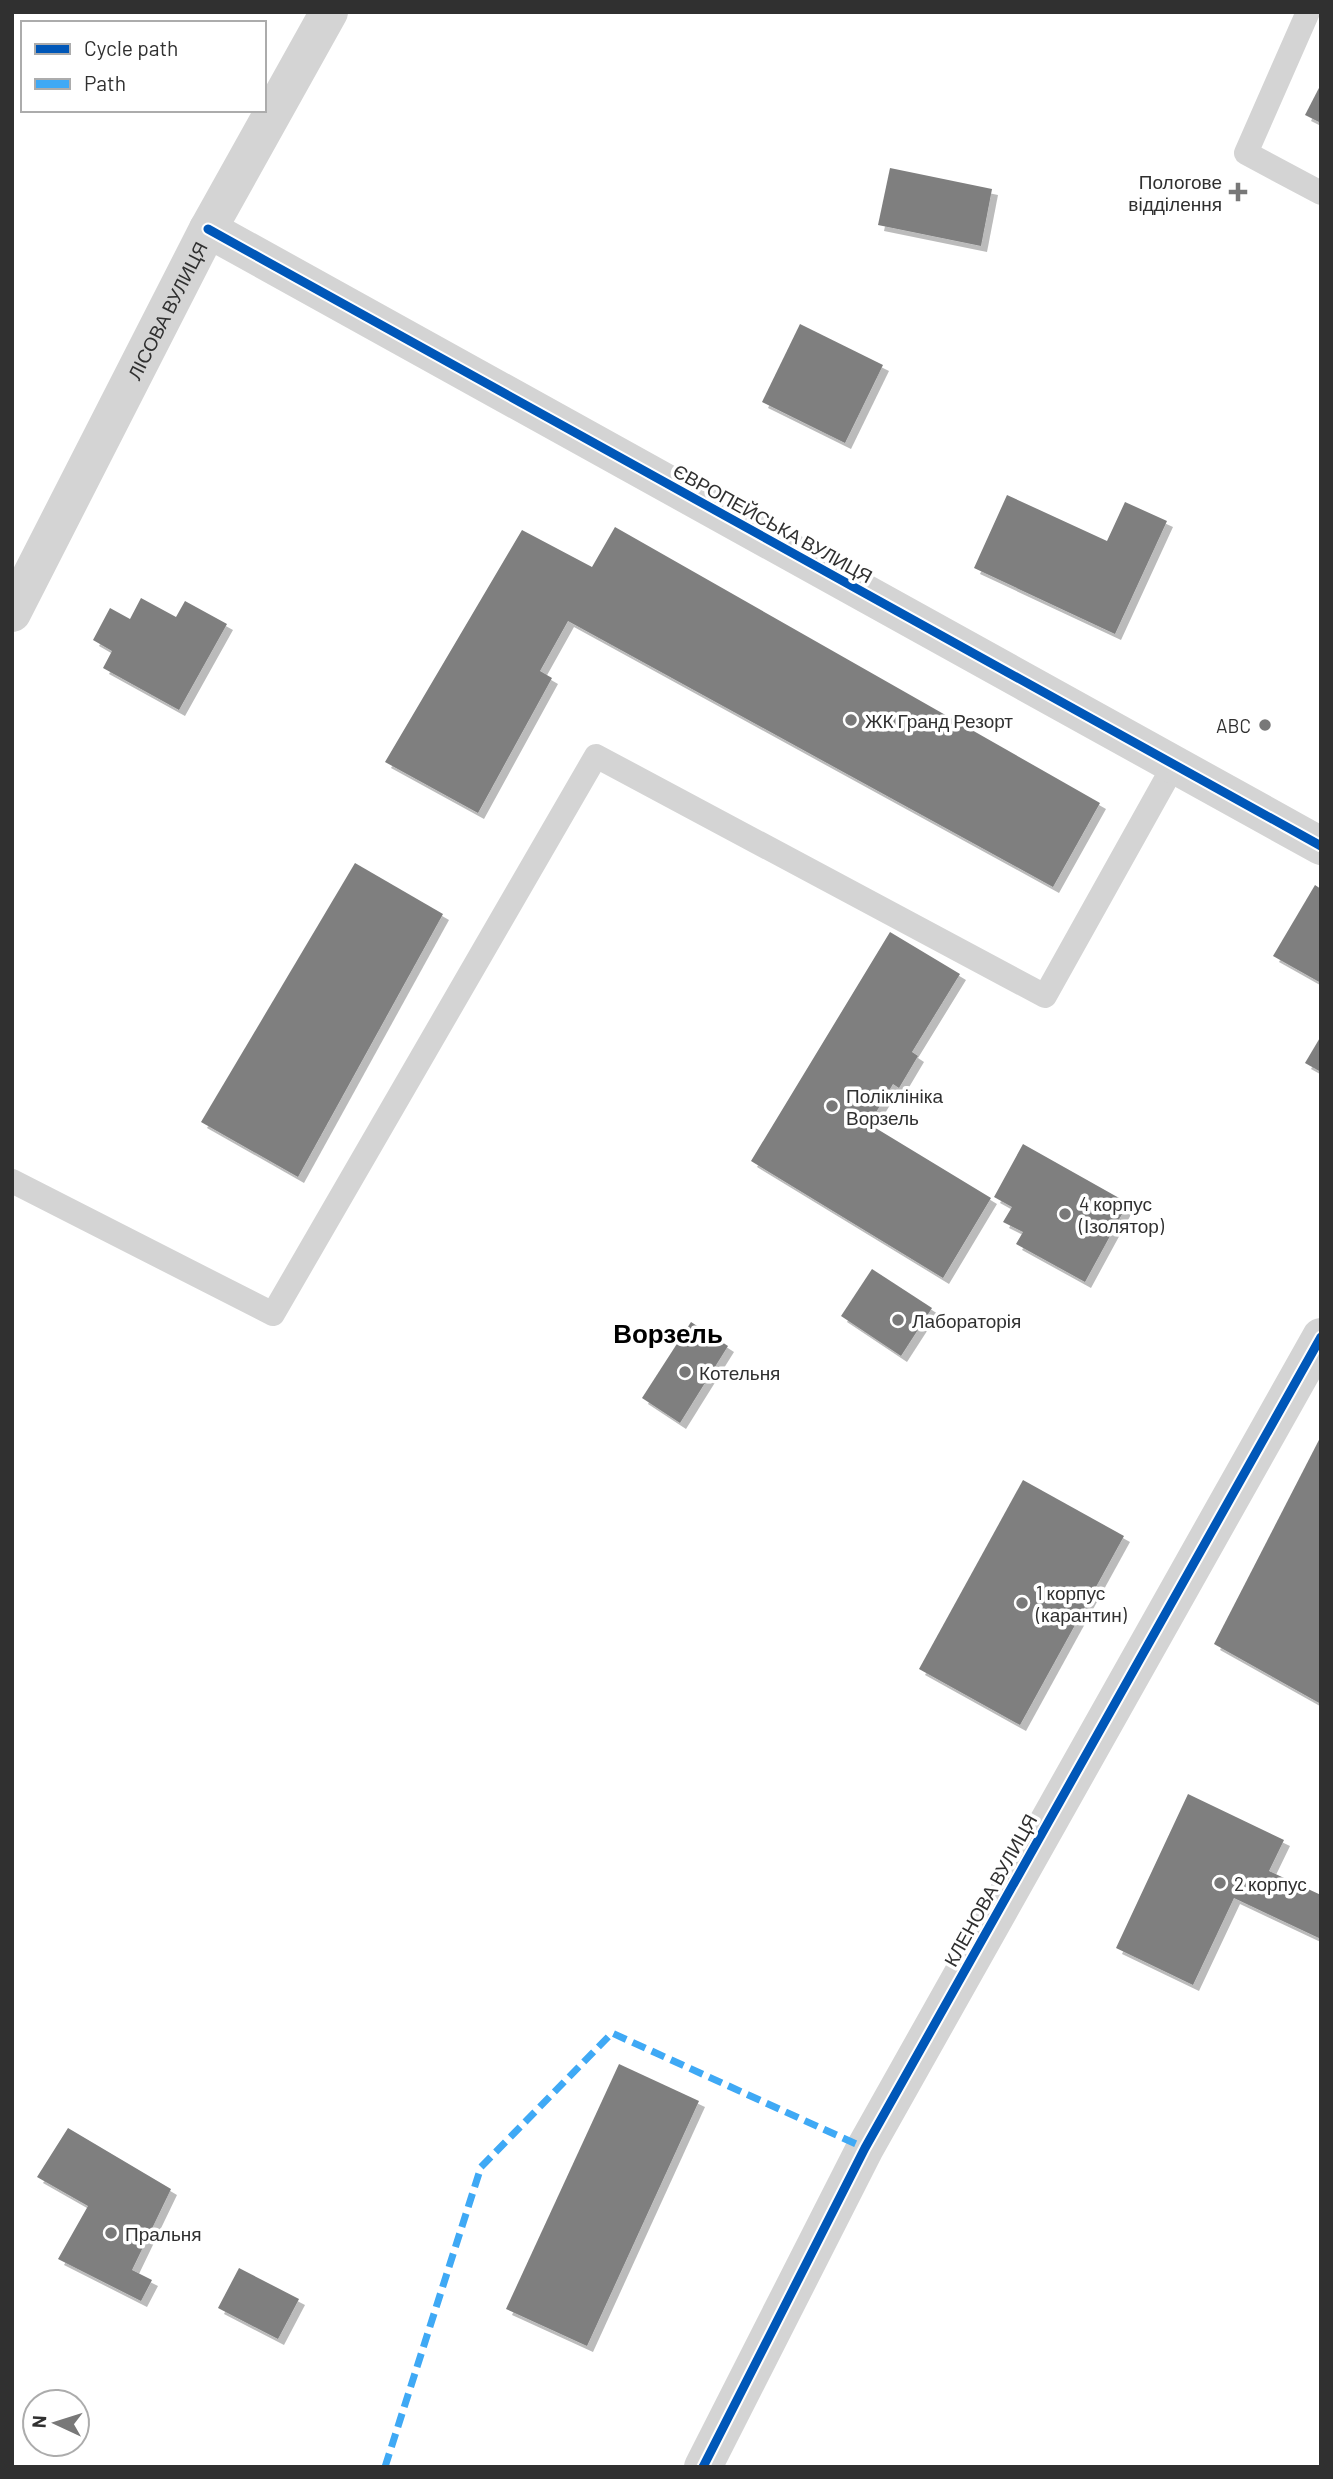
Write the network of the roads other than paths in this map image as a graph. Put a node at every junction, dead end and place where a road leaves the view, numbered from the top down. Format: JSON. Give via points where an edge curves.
{"nodes":[{"id":1,"x":329,"y":12,"type":"edge"},
{"id":2,"x":1308,"y":12,"type":"edge"},
{"id":3,"x":1321,"y":193,"type":"edge"},
{"id":4,"x":208,"y":229,"type":"junction"},
{"id":5,"x":12,"y":613,"type":"edge"},
{"id":6,"x":1174,"y":765,"type":"junction"},
{"id":7,"x":1321,"y":846,"type":"edge"},
{"id":8,"x":12,"y":1181,"type":"edge"},
{"id":9,"x":1321,"y":1337,"type":"edge"},
{"id":10,"x":703,"y":2467,"type":"edge"}],
"edges":[{"from":1,"to":4,"type":"street","name":"ЛІСОВА ВУЛИЦЯ"},
{"from":2,"to":3,"type":"lane","via":[[1246,153]]},
{"from":4,"to":5,"type":"street","name":"ЛІСОВА ВУЛИЦЯ"},
{"from":4,"to":6,"type":"street","name":"ЄВРОПЕЙСЬКА ВУЛИЦЯ"},
{"from":6,"to":7,"type":"street","name":"ЄВРОПЕЙСЬКА ВУЛИЦЯ"},
{"from":6,"to":8,"type":"lane","via":[[1045,996],[596,756],[273,1314]]},
{"from":9,"to":10,"type":"street","name":"КЛЕНОВА ВУЛИЦЯ","via":[[865,2148]]}]}
